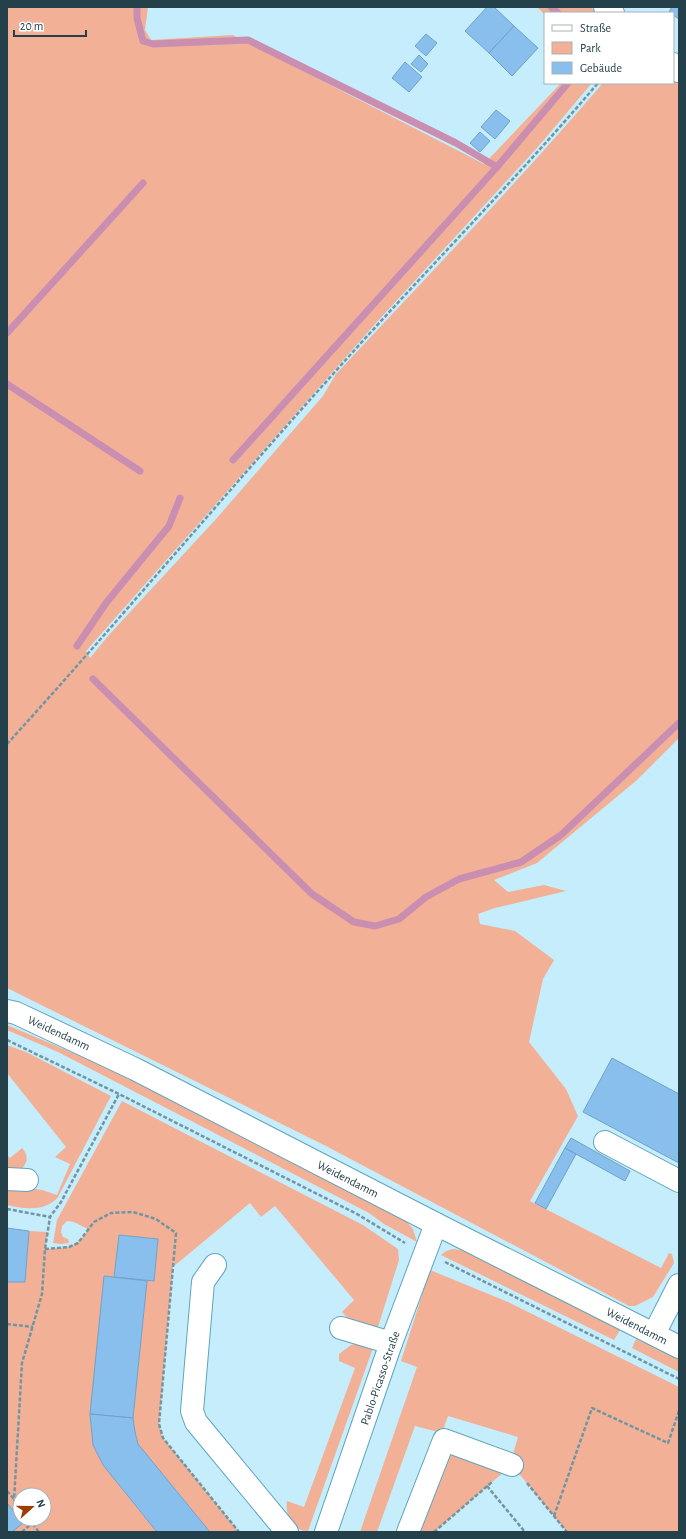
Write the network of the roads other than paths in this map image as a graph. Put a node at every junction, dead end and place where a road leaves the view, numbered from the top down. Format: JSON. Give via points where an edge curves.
{"nodes":[{"id":1,"x":10,"y":1010,"type":"edge"},
{"id":2,"x":605,"y":1142,"type":"dead end"},
{"id":3,"x":679,"y":1181,"type":"edge"},
{"id":4,"x":436,"y":1224,"type":"junction"},
{"id":5,"x":215,"y":1265,"type":"dead end"},
{"id":6,"x":679,"y":1285,"type":"edge"},
{"id":7,"x":341,"y":1328,"type":"dead end"},
{"id":8,"x":654,"y":1334,"type":"junction"},
{"id":9,"x":391,"y":1343,"type":"junction"},
{"id":10,"x":679,"y":1347,"type":"edge"},
{"id":11,"x":512,"y":1465,"type":"road end"},
{"id":12,"x":287,"y":1532,"type":"edge"},
{"id":13,"x":326,"y":1532,"type":"edge"},
{"id":14,"x":408,"y":1532,"type":"edge"}],
"edges":[{"from":1,"to":4,"type":"street","name":"Weidendamm","via":[[135,1069]]},
{"from":2,"to":3,"type":"street"},
{"from":4,"to":8,"type":"street","name":"Weidendamm"},
{"from":4,"to":9,"type":"street","name":"Pablo-Picasso-Straße"},
{"from":5,"to":12,"type":"street","via":[[204,1282],[192,1411],[196,1422],[276,1506]]},
{"from":6,"to":8,"type":"street"},
{"from":7,"to":9,"type":"street"},
{"from":8,"to":10,"type":"street","name":"Weidendamm"},
{"from":9,"to":13,"type":"street","name":"Pablo-Picasso-Straße"},
{"from":11,"to":14,"type":"street","via":[[444,1440]]}]}
